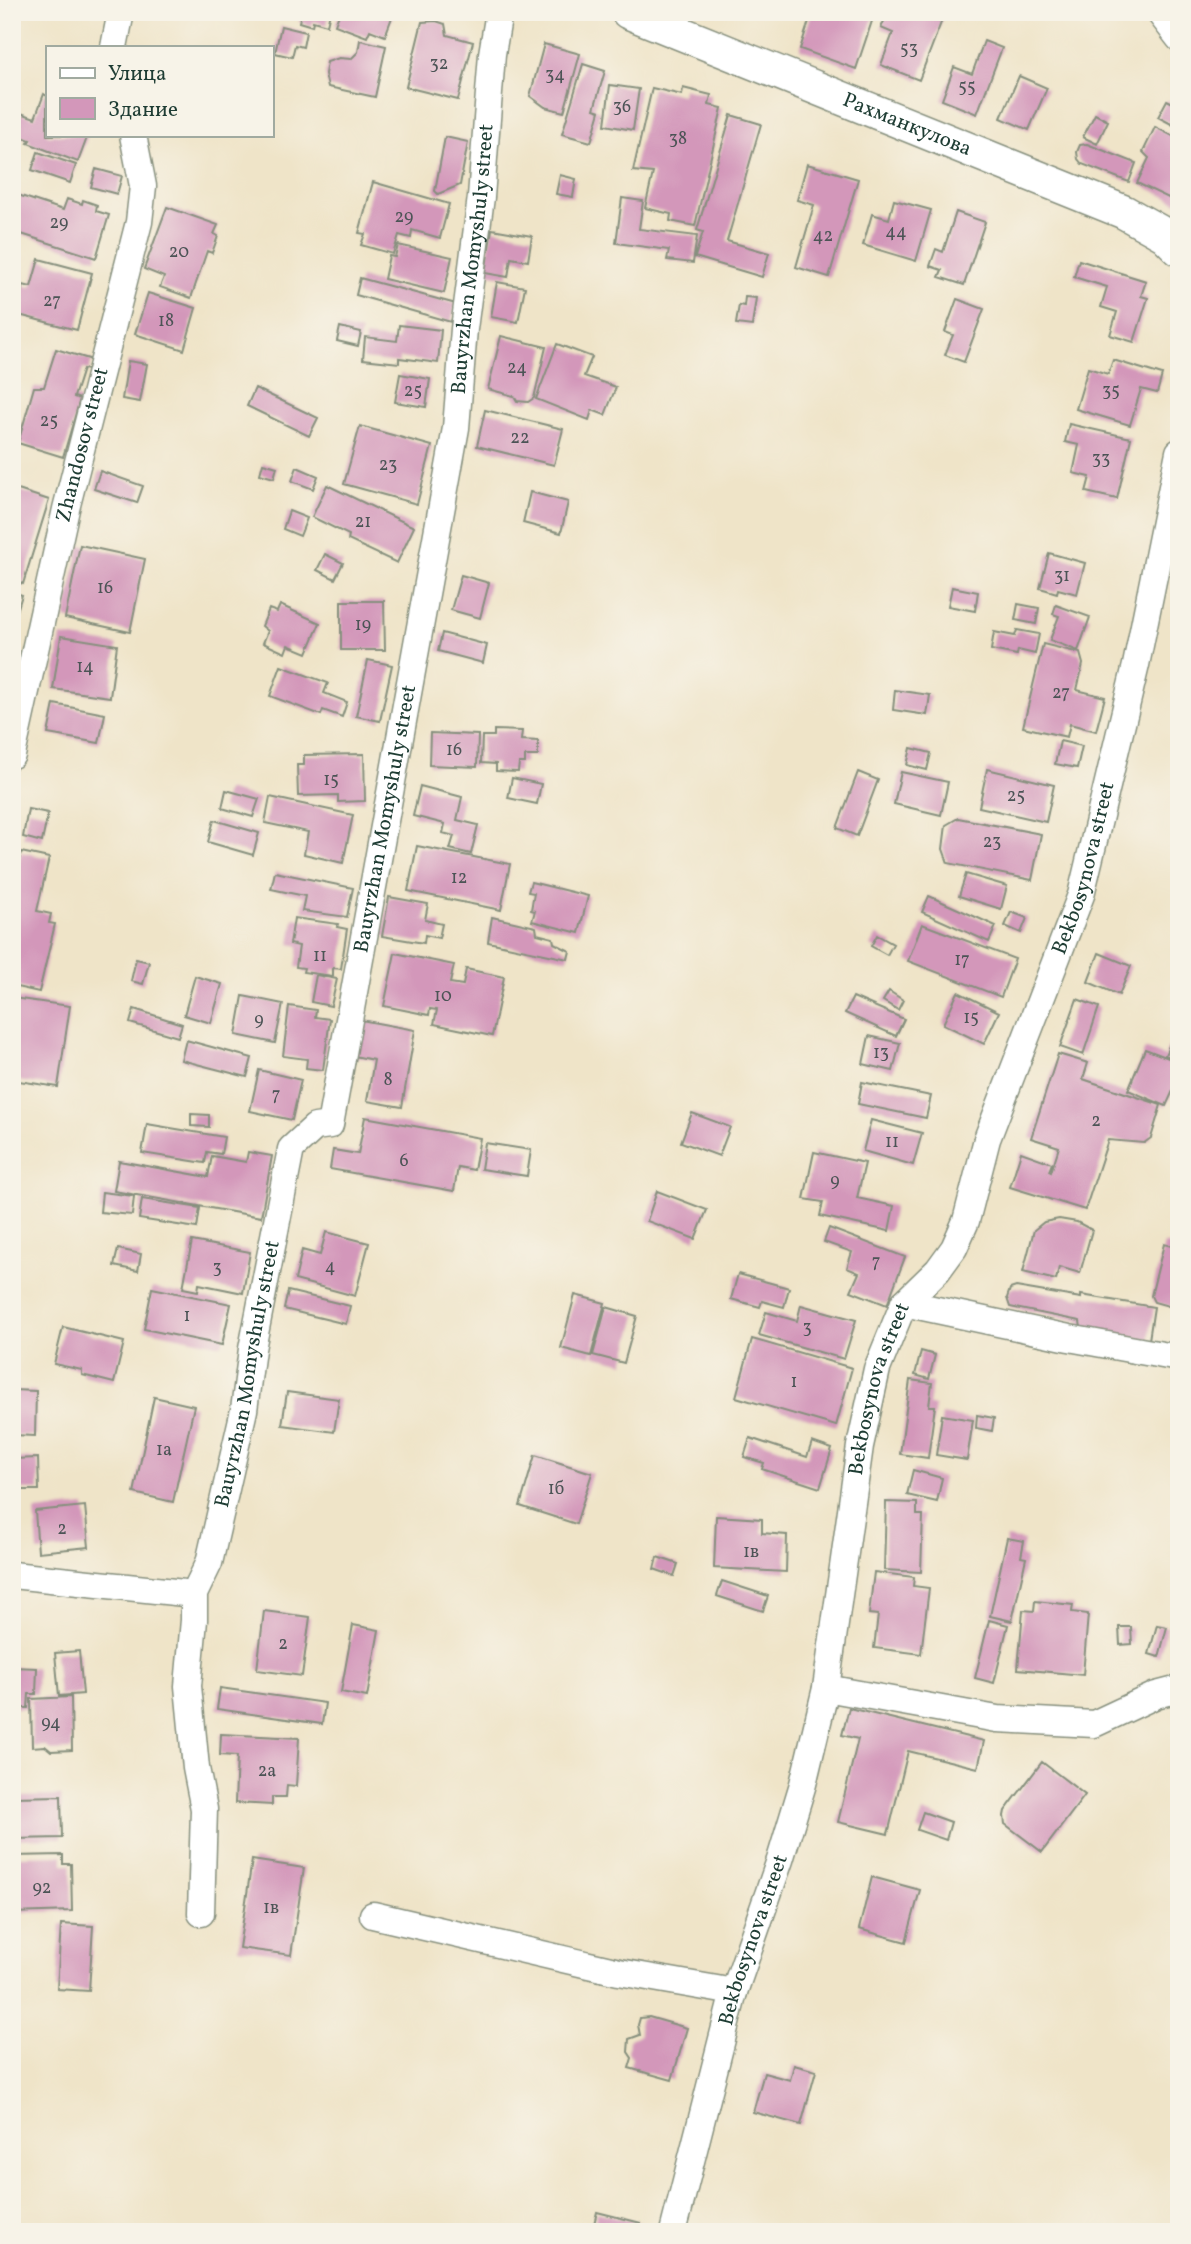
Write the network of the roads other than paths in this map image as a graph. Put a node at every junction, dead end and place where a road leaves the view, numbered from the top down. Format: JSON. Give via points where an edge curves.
{"nodes":[{"id":1,"x":121,"y":12,"type":"edge"},
{"id":2,"x":499,"y":12,"type":"edge"},
{"id":3,"x":628,"y":12,"type":"edge"},
{"id":4,"x":1159,"y":12,"type":"edge"},
{"id":5,"x":1179,"y":38,"type":"edge"},
{"id":6,"x":114,"y":46,"type":"edge"},
{"id":7,"x":133,"y":136,"type":"edge"},
{"id":8,"x":1179,"y":249,"type":"edge"},
{"id":9,"x":1179,"y":452,"type":"edge"},
{"id":10,"x":12,"y":755,"type":"edge"},
{"id":11,"x":904,"y":1303,"type":"junction"},
{"id":12,"x":1179,"y":1357,"type":"edge"},
{"id":13,"x":12,"y":1575,"type":"edge"},
{"id":14,"x":194,"y":1594,"type":"junction"},
{"id":15,"x":826,"y":1688,"type":"junction"},
{"id":16,"x":1179,"y":1689,"type":"edge"},
{"id":17,"x":201,"y":1913,"type":"dead end"},
{"id":18,"x":373,"y":1914,"type":"dead end"},
{"id":19,"x":734,"y":1992,"type":"junction"},
{"id":20,"x":673,"y":2232,"type":"edge"}],
"edges":[{"from":1,"to":6,"type":"street"},
{"from":2,"to":14,"type":"street","name":"Bauyrzhan Momyshuly street","via":[[456,428],[330,1125],[315,1128],[291,1149],[244,1410],[209,1563]]},
{"from":3,"to":8,"type":"street","name":"Рахманкулова","via":[[1124,212],[1165,235]]},
{"from":4,"to":5,"type":"street"},
{"from":7,"to":10,"type":"street","name":"Zhandosov street","via":[[143,186],[139,222],[66,509]]},
{"from":9,"to":11,"type":"street","name":"Bekbosynova street","via":[[1136,665],[1081,895],[987,1139],[966,1221],[938,1270]]},
{"from":11,"to":12,"type":"street"},
{"from":11,"to":15,"type":"street","name":"Bekbosynova street","via":[[877,1369],[860,1446]]},
{"from":13,"to":14,"type":"street"},
{"from":14,"to":17,"type":"street","via":[[188,1686],[204,1809]]},
{"from":15,"to":16,"type":"street","via":[[997,1719],[1094,1724]]},
{"from":15,"to":19,"type":"street","name":"Bekbosynova street","via":[[784,1847]]},
{"from":18,"to":19,"type":"street","via":[[619,1972]]},
{"from":19,"to":20,"type":"street","name":"Bekbosynova street"}]}
